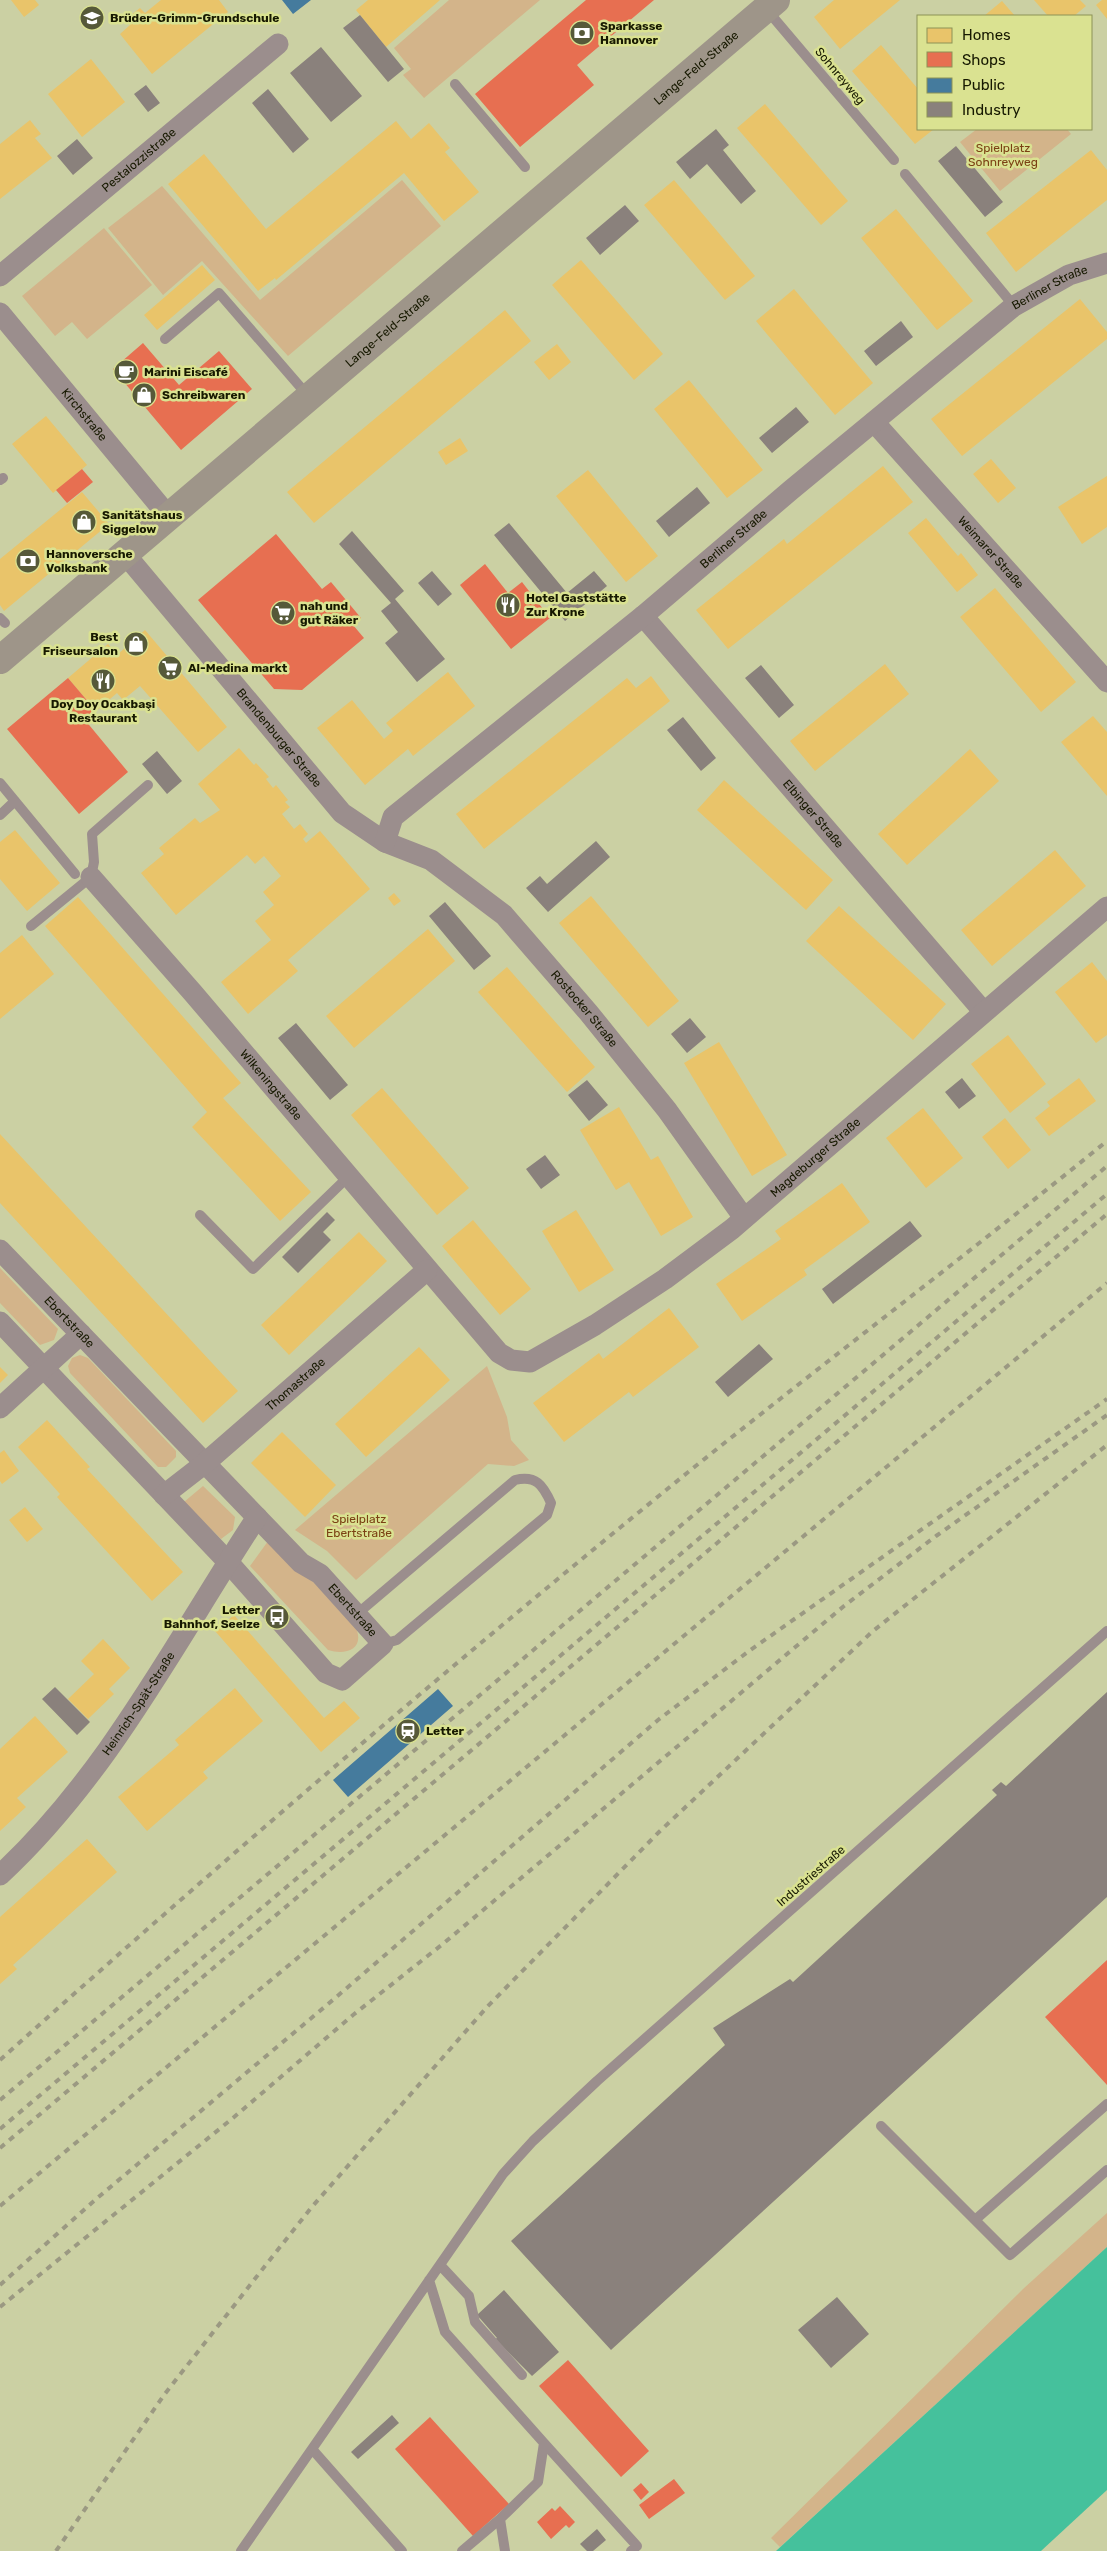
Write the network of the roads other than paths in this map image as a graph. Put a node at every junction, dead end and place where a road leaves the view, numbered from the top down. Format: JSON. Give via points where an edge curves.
{"nodes":[{"id":1,"x":771,"y":4,"type":"edge"},
{"id":2,"x":278,"y":44,"type":"dead end"},
{"id":3,"x":455,"y":84,"type":"dead end"},
{"id":4,"x":894,"y":160,"type":"dead end"},
{"id":5,"x":525,"y":167,"type":"dead end"},
{"id":6,"x":905,"y":174,"type":"dead end"},
{"id":7,"x":1107,"y":264,"type":"edge"},
{"id":8,"x":0,"y":276,"type":"edge"},
{"id":9,"x":1014,"y":306,"type":"junction"},
{"id":10,"x":0,"y":313,"type":"edge"},
{"id":11,"x":165,"y":339,"type":"dead end"},
{"id":12,"x":309,"y":398,"type":"junction"},
{"id":13,"x":874,"y":422,"type":"junction"},
{"id":14,"x":170,"y":517,"type":"junction"},
{"id":15,"x":125,"y":554,"type":"junction"},
{"id":16,"x":643,"y":616,"type":"junction"},
{"id":17,"x":0,"y":660,"type":"edge"},
{"id":18,"x":1107,"y":682,"type":"edge"},
{"id":19,"x":0,"y":783,"type":"edge"},
{"id":20,"x":148,"y":785,"type":"dead end"},
{"id":21,"x":15,"y":801,"type":"junction"},
{"id":22,"x":0,"y":815,"type":"edge"},
{"id":23,"x":385,"y":842,"type":"junction"},
{"id":24,"x":83,"y":875,"type":"junction"},
{"id":25,"x":1107,"y":907,"type":"edge"},
{"id":26,"x":31,"y":926,"type":"dead end"},
{"id":27,"x":984,"y":1011,"type":"junction"},
{"id":28,"x":348,"y":1176,"type":"junction"},
{"id":29,"x":200,"y":1215,"type":"dead end"},
{"id":30,"x":744,"y":1218,"type":"junction"},
{"id":31,"x":0,"y":1250,"type":"edge"},
{"id":32,"x":427,"y":1270,"type":"junction"},
{"id":33,"x":0,"y":1322,"type":"edge"},
{"id":34,"x":81,"y":1334,"type":"junction"},
{"id":35,"x":499,"y":1354,"type":"joint"},
{"id":36,"x":44,"y":1369,"type":"junction"},
{"id":37,"x":0,"y":1408,"type":"edge"},
{"id":38,"x":204,"y":1464,"type":"junction"},
{"id":39,"x":164,"y":1495,"type":"junction"},
{"id":40,"x":257,"y":1517,"type":"junction"},
{"id":41,"x":228,"y":1562,"type":"junction"},
{"id":42,"x":356,"y":1614,"type":"junction"},
{"id":43,"x":1107,"y":1631,"type":"edge"},
{"id":44,"x":383,"y":1644,"type":"junction"},
{"id":45,"x":0,"y":1875,"type":"edge"},
{"id":46,"x":1107,"y":2104,"type":"edge"},
{"id":47,"x":881,"y":2126,"type":"dead end"},
{"id":48,"x":1107,"y":2170,"type":"edge"},
{"id":49,"x":974,"y":2220,"type":"junction"},
{"id":50,"x":440,"y":2265,"type":"junction"},
{"id":51,"x":429,"y":2280,"type":"junction"},
{"id":52,"x":522,"y":2375,"type":"dead end"},
{"id":53,"x":544,"y":2444,"type":"junction"},
{"id":54,"x":312,"y":2448,"type":"junction"},
{"id":55,"x":500,"y":2519,"type":"junction"},
{"id":56,"x":241,"y":2551,"type":"edge"},
{"id":57,"x":402,"y":2551,"type":"edge"},
{"id":58,"x":462,"y":2551,"type":"edge"},
{"id":59,"x":506,"y":2551,"type":"edge"},
{"id":60,"x":631,"y":2551,"type":"edge"}],
"edges":[{"from":1,"to":4,"type":"lane","name":"Sohnreyweg"},
{"from":1,"to":12,"type":"street","name":"Lange-Feld-Straße"},
{"from":2,"to":8,"type":"street","name":"Pestalozzistraße"},
{"from":3,"to":5,"type":"lane"},
{"from":6,"to":9,"type":"lane"},
{"from":7,"to":9,"type":"street","name":"Berliner Straße","via":[[1069,275]]},
{"from":9,"to":13,"type":"street","name":"Berliner Straße"},
{"from":10,"to":14,"type":"street","name":"Kirchstraße"},
{"from":11,"to":12,"type":"lane","via":[[219,293]]},
{"from":12,"to":14,"type":"street","name":"Lange-Feld-Straße"},
{"from":13,"to":16,"type":"street","name":"Berliner Straße"},
{"from":13,"to":18,"type":"street","name":"Weimarer Straße"},
{"from":14,"to":15,"type":"street","name":"Lange-Feld-Straße"},
{"from":15,"to":17,"type":"street","name":"Lange-Feld-Straße"},
{"from":15,"to":23,"type":"street","name":"Brandenburger Straße","via":[[342,813]]},
{"from":16,"to":23,"type":"street","name":"Berliner Straße","via":[[393,817]]},
{"from":16,"to":27,"type":"street","name":"Elbinger Straße"},
{"from":19,"to":21,"type":"lane","name":"Wilkeningstraße"},
{"from":20,"to":24,"type":"lane","via":[[92,834],[94,862]]},
{"from":21,"to":22,"type":"lane"},
{"from":21,"to":24,"type":"lane","name":"Wilkeningstraße"},
{"from":23,"to":30,"type":"street","name":"Rostocker Straße","via":[[431,860],[504,915],[667,1110]]},
{"from":24,"to":26,"type":"lane"},
{"from":24,"to":28,"type":"street","name":"Wilkeningstraße"},
{"from":25,"to":27,"type":"street","name":"Magdeburger Straße"},
{"from":27,"to":30,"type":"street","name":"Magdeburger Straße"},
{"from":28,"to":29,"type":"lane","via":[[253,1269]]},
{"from":28,"to":32,"type":"street","name":"Wilkeningstraße"},
{"from":30,"to":35,"type":"street","name":"Magdeburger Straße","via":[[665,1279],[530,1362],[511,1360]]},
{"from":31,"to":34,"type":"street","name":"Ebertstraße"},
{"from":32,"to":35,"type":"street","name":"Wilkeningstraße"},
{"from":32,"to":38,"type":"street","name":"Thomastraße"},
{"from":33,"to":36,"type":"street","name":"Ebertstraße"},
{"from":34,"to":36,"type":"street"},
{"from":34,"to":38,"type":"street","name":"Ebertstraße"},
{"from":36,"to":37,"type":"street"},
{"from":36,"to":39,"type":"street","name":"Ebertstraße"},
{"from":38,"to":39,"type":"street","name":"Thomastraße"},
{"from":38,"to":40,"type":"street","name":"Ebertstraße"},
{"from":39,"to":41,"type":"street","name":"Ebertstraße"},
{"from":40,"to":41,"type":"street","name":"Heinrich-Spät-Straße"},
{"from":40,"to":42,"type":"street","name":"Ebertstraße","via":[[301,1563],[320,1574]]},
{"from":41,"to":44,"type":"street","name":"Ebertstraße","via":[[326,1673],[342,1680]]},
{"from":41,"to":45,"type":"street","name":"Heinrich-Spät-Straße","via":[[130,1719],[81,1788],[28,1849]]},
{"from":42,"to":44,"type":"street","name":"Ebertstraße"},
{"from":42,"to":44,"type":"lane","via":[[516,1480],[527,1477],[537,1481],[551,1503],[547,1515],[397,1640]]},
{"from":43,"to":50,"type":"lane","name":"Industriestraße","via":[[533,2141],[503,2174]]},
{"from":46,"to":49,"type":"lane"},
{"from":47,"to":49,"type":"lane"},
{"from":48,"to":49,"type":"lane","via":[[1010,2255]]},
{"from":50,"to":51,"type":"lane","name":"Industriestraße"},
{"from":50,"to":52,"type":"lane","via":[[469,2296],[475,2322]]},
{"from":51,"to":53,"type":"lane","via":[[445,2332]]},
{"from":51,"to":54,"type":"lane","name":"Industriestraße"},
{"from":53,"to":55,"type":"lane","via":[[538,2482]]},
{"from":53,"to":60,"type":"lane","via":[[637,2546]]},
{"from":54,"to":56,"type":"lane","name":"Industriestraße"},
{"from":54,"to":57,"type":"lane"},
{"from":55,"to":58,"type":"lane"},
{"from":55,"to":59,"type":"lane"}]}
